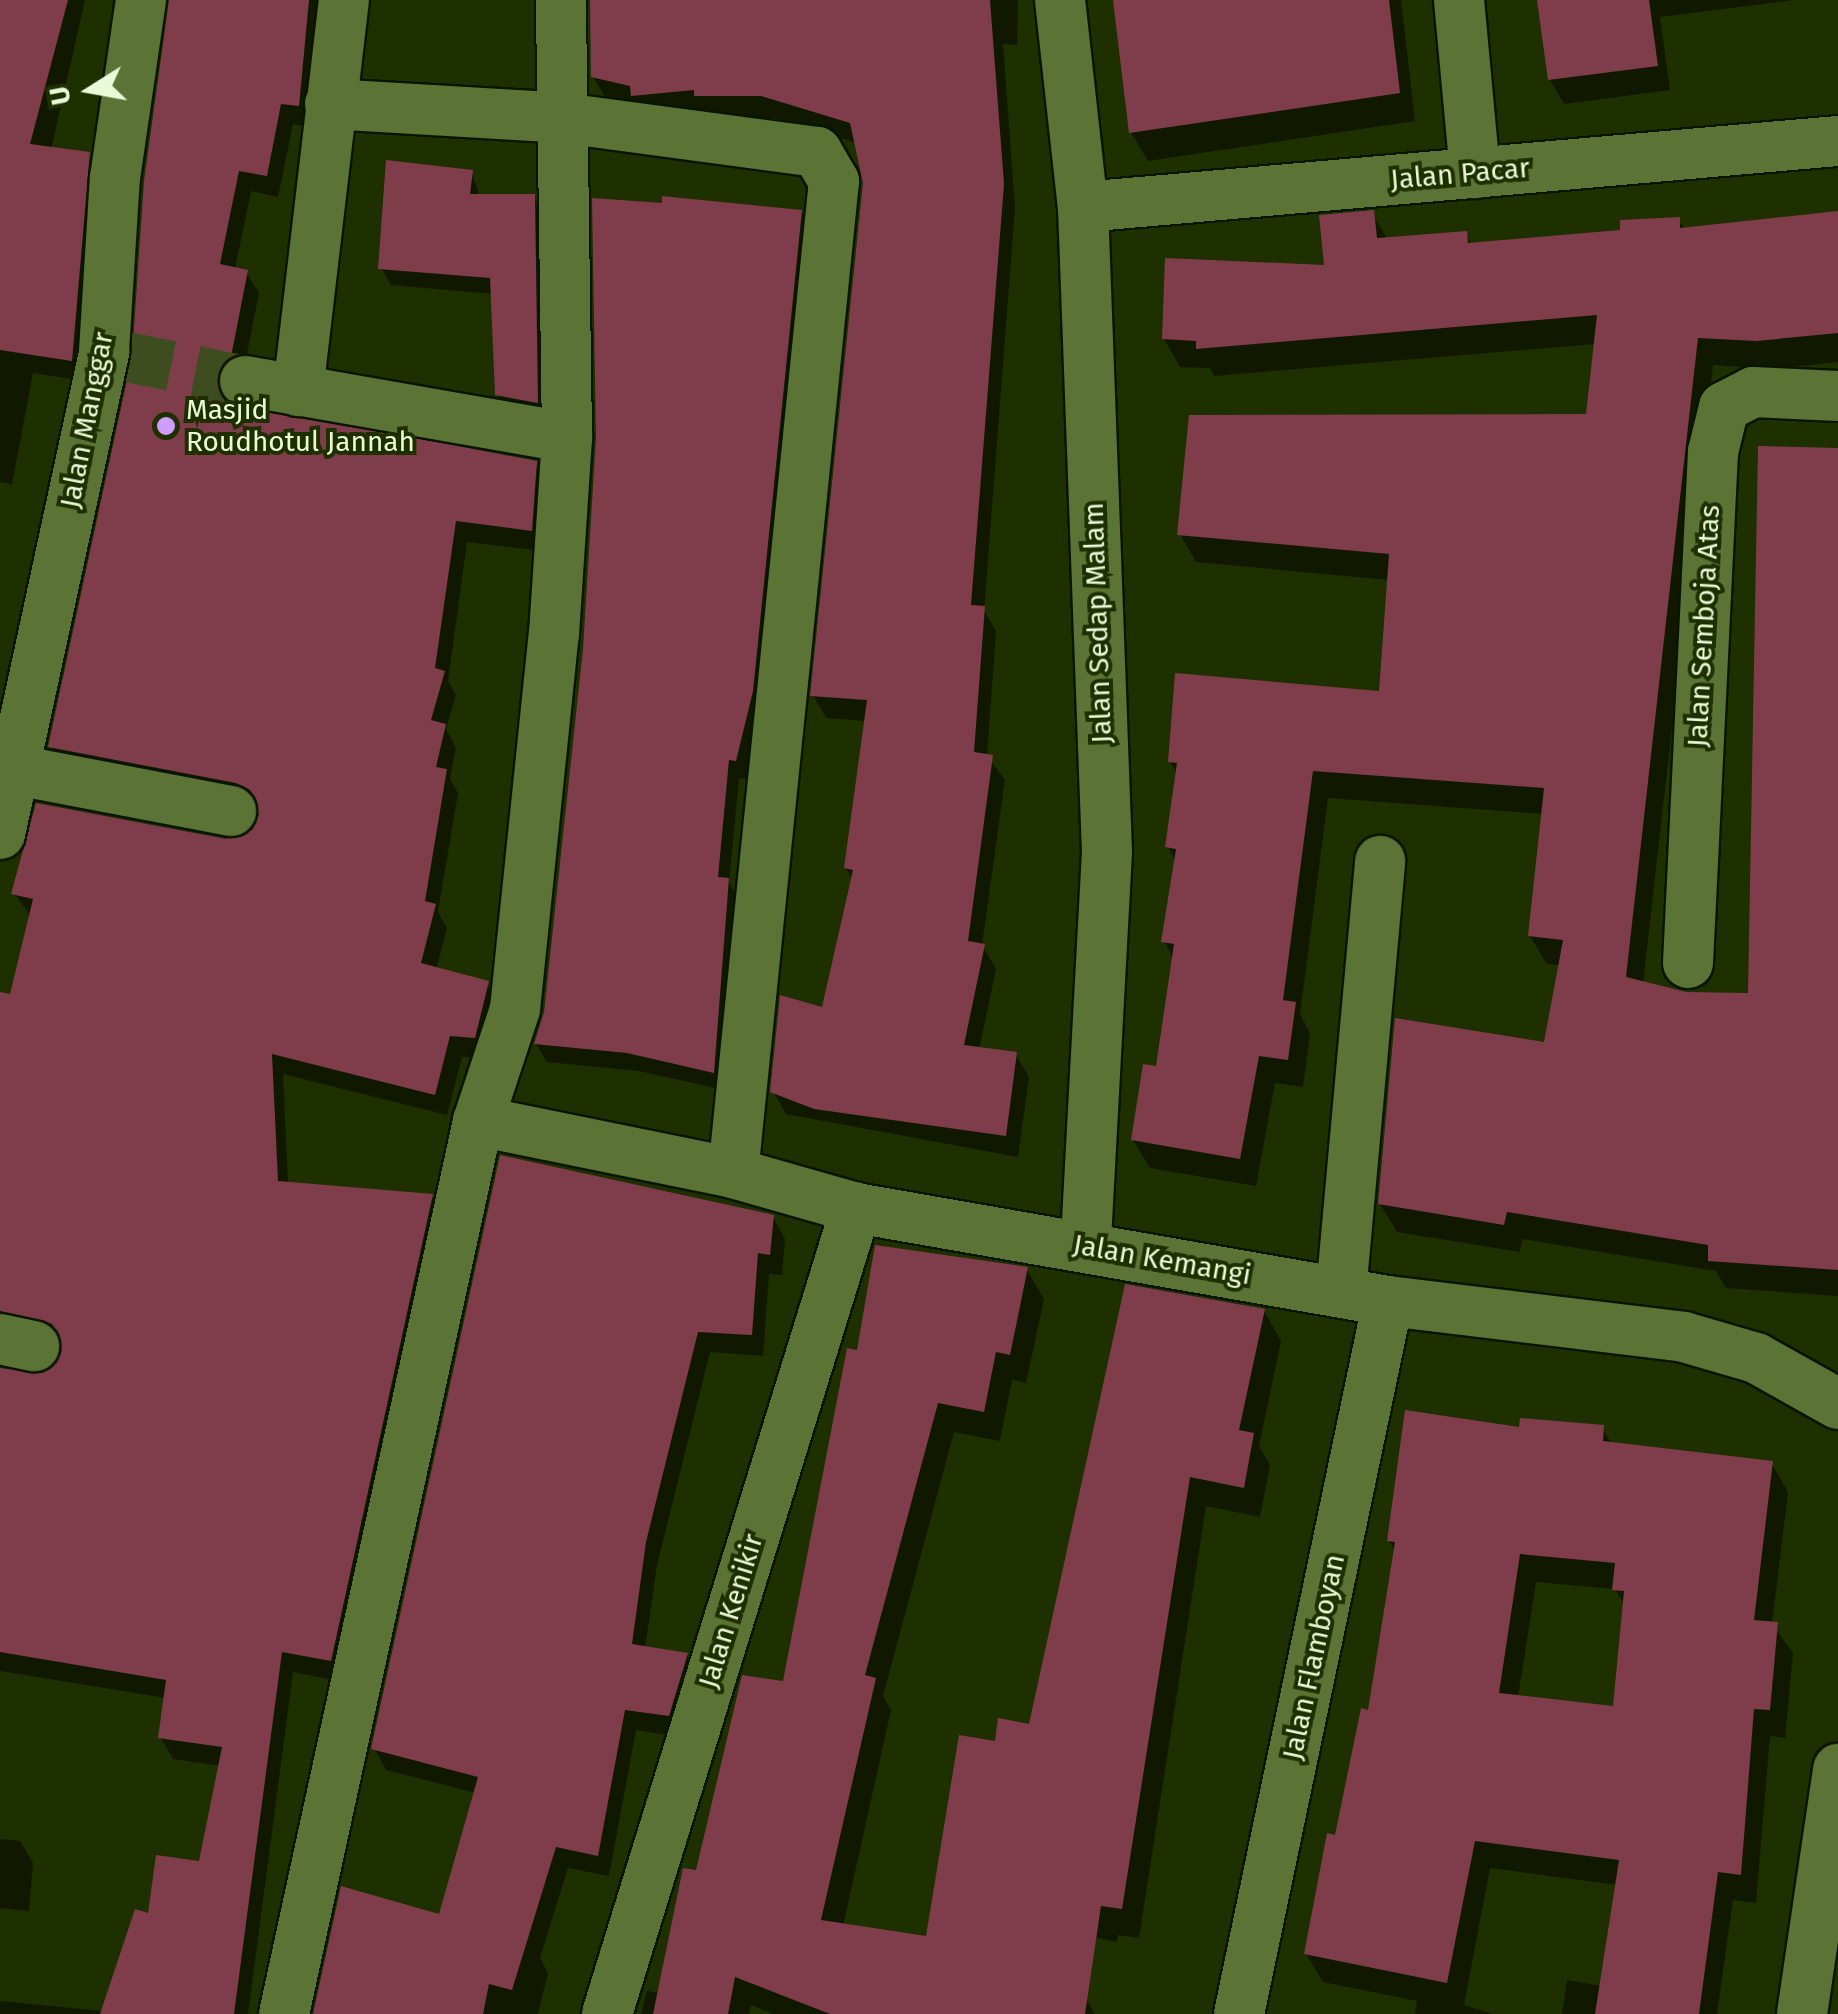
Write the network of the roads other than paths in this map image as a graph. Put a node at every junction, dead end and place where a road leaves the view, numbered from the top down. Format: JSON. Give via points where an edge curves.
{"nodes":[{"id":1,"x":141,"y":0,"type":"edge"},
{"id":2,"x":344,"y":0,"type":"edge"},
{"id":3,"x":561,"y":0,"type":"edge"},
{"id":4,"x":1060,"y":0,"type":"edge"},
{"id":5,"x":1459,"y":0,"type":"edge"},
{"id":6,"x":330,"y":104,"type":"junction"},
{"id":7,"x":563,"y":118,"type":"junction"},
{"id":8,"x":1838,"y":142,"type":"edge"},
{"id":9,"x":1475,"y":173,"type":"junction"},
{"id":10,"x":1083,"y":207,"type":"junction"},
{"id":11,"x":245,"y":381,"type":"tunnel mouth"},
{"id":12,"x":298,"y":391,"type":"junction"},
{"id":13,"x":1838,"y":396,"type":"edge"},
{"id":14,"x":567,"y":437,"type":"junction"},
{"id":15,"x":16,"y":770,"type":"junction"},
{"id":16,"x":231,"y":811,"type":"dead end"},
{"id":17,"x":0,"y":834,"type":"edge"},
{"id":18,"x":1380,"y":861,"type":"dead end"},
{"id":19,"x":1688,"y":963,"type":"dead end"},
{"id":20,"x":478,"y":1121,"type":"junction"},
{"id":21,"x":733,"y":1173,"type":"junction"},
{"id":22,"x":856,"y":1208,"type":"junction"},
{"id":23,"x":1086,"y":1246,"type":"junction"},
{"id":24,"x":1365,"y":1296,"type":"junction"},
{"id":25,"x":1838,"y":1404,"type":"edge"},
{"id":26,"x":1838,"y":1769,"type":"edge"},
{"id":27,"x":284,"y":2014,"type":"edge"},
{"id":28,"x":607,"y":2014,"type":"edge"},
{"id":29,"x":1239,"y":2014,"type":"edge"},
{"id":30,"x":1802,"y":2014,"type":"edge"}],
"edges":[{"from":1,"to":15,"type":"street","name":"Jalan Manggar","via":[[115,178],[113,353]]},
{"from":2,"to":6,"type":"street"},
{"from":3,"to":7,"type":"street"},
{"from":4,"to":10,"type":"street","name":"Jalan Sedap Malam"},
{"from":5,"to":9,"type":"street"},
{"from":6,"to":7,"type":"street"},
{"from":6,"to":12,"type":"street"},
{"from":7,"to":14,"type":"street"},
{"from":7,"to":21,"type":"street","via":[[817,152],[834,181]]},
{"from":8,"to":9,"type":"street","name":"Jalan Pacar"},
{"from":9,"to":10,"type":"street","name":"Jalan Pacar"},
{"from":10,"to":23,"type":"street","name":"Jalan Sedap Malam","via":[[1106,852]]},
{"from":11,"to":12,"type":"street"},
{"from":12,"to":14,"type":"street"},
{"from":13,"to":19,"type":"street","name":"Jalan Semboja Atas","via":[[1753,392],[1724,406],[1712,452]]},
{"from":14,"to":20,"type":"street","via":[[515,1010]]},
{"from":15,"to":16,"type":"street"},
{"from":15,"to":17,"type":"street","name":"Jalan Manggar"},
{"from":18,"to":24,"type":"street","name":"Jalan Flamboyan"},
{"from":20,"to":21,"type":"street","name":"Jalan Kemangi"},
{"from":20,"to":27,"type":"street"},
{"from":21,"to":22,"type":"street","name":"Jalan Kemangi"},
{"from":22,"to":23,"type":"street","name":"Jalan Kemangi"},
{"from":22,"to":28,"type":"street","name":"Jalan Kenikir"},
{"from":23,"to":24,"type":"street","name":"Jalan Kemangi"},
{"from":24,"to":25,"type":"street","name":"Jalan Kemangi","via":[[1684,1337],[1756,1358]]},
{"from":24,"to":29,"type":"street","name":"Jalan Flamboyan"},
{"from":26,"to":30,"type":"street"}]}
